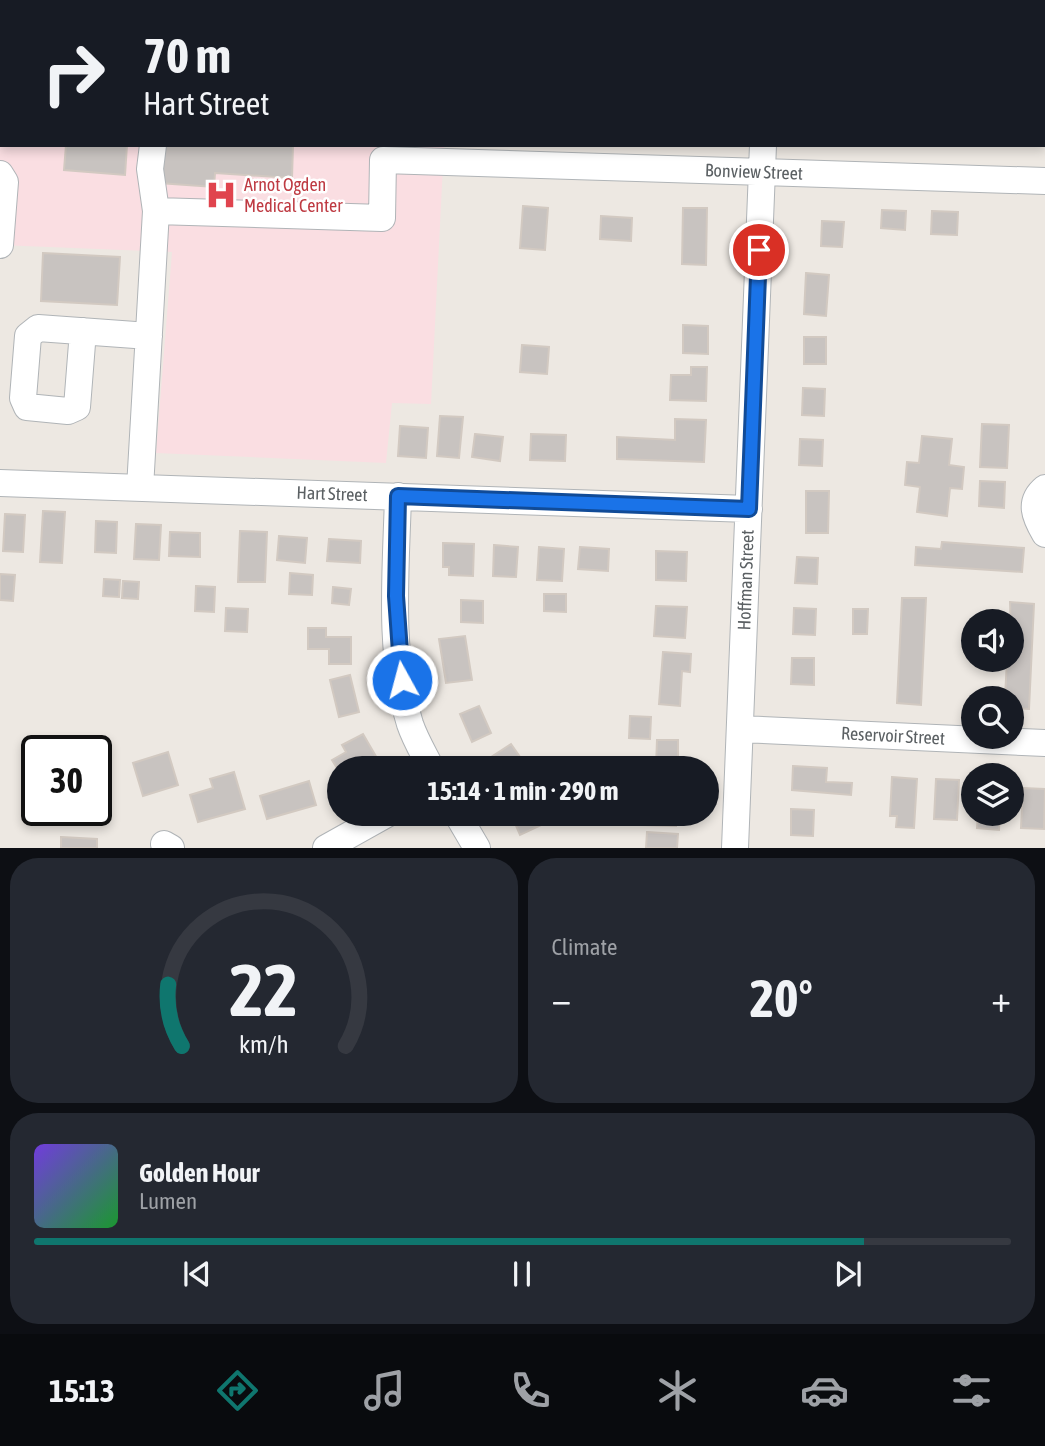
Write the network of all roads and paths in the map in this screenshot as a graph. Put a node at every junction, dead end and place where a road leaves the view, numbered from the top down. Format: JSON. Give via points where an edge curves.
{"nodes":[{"id":1,"x":153,"y":147,"type":"edge"},
{"id":2,"x":763,"y":147,"type":"edge"},
{"id":3,"x":408,"y":153,"type":"edge"},
{"id":4,"x":464,"y":154,"type":"edge"},
{"id":5,"x":762,"y":172,"type":"junction"},
{"id":6,"x":0,"y":174,"type":"edge"},
{"id":7,"x":1045,"y":181,"type":"edge"},
{"id":8,"x":156,"y":211,"type":"junction"},
{"id":9,"x":0,"y":245,"type":"edge"},
{"id":10,"x":83,"y":331,"type":"dead end"},
{"id":11,"x":149,"y":336,"type":"junction"},
{"id":12,"x":0,"y":483,"type":"edge"},
{"id":13,"x":141,"y":488,"type":"junction"},
{"id":14,"x":1045,"y":488,"type":"edge"},
{"id":15,"x":398,"y":496,"type":"junction"},
{"id":16,"x":749,"y":509,"type":"junction"},
{"id":17,"x":1045,"y":534,"type":"edge"},
{"id":18,"x":740,"y":729,"type":"junction"},
{"id":19,"x":1045,"y":743,"type":"edge"},
{"id":20,"x":426,"y":756,"type":"edge"},
{"id":21,"x":365,"y":826,"type":"edge"},
{"id":22,"x":464,"y":826,"type":"edge"},
{"id":23,"x":326,"y":848,"type":"edge"},
{"id":24,"x":477,"y":848,"type":"edge"},
{"id":25,"x":735,"y":848,"type":"edge"}],
"edges":[{"from":1,"to":8,"type":"street","via":[[150,169]]},
{"from":2,"to":5,"type":"street","name":"Hoffman Street"},
{"from":3,"to":4,"type":"street","name":"Bonview Street"},
{"from":3,"to":8,"type":"street","via":[[383,160],[382,218]]},
{"from":4,"to":5,"type":"street","name":"Bonview Street"},
{"from":5,"to":7,"type":"street","name":"Bonview Street"},
{"from":5,"to":16,"type":"street","name":"Hoffman Street"},
{"from":6,"to":9,"type":"street","via":[[5,182]]},
{"from":8,"to":11,"type":"street"},
{"from":10,"to":11,"type":"street"},
{"from":11,"to":13,"type":"street"},
{"from":12,"to":13,"type":"street","name":"Hart Street"},
{"from":13,"to":15,"type":"street","name":"Hart Street"},
{"from":14,"to":17,"type":"street","via":[[1036,496],[1033,510]]},
{"from":15,"to":16,"type":"street","name":"Hart Street"},
{"from":15,"to":20,"type":"street","via":[[398,660],[409,720]]},
{"from":16,"to":18,"type":"street","name":"Hoffman Street"},
{"from":18,"to":19,"type":"street","name":"Reservoir Street"},
{"from":18,"to":25,"type":"street","name":"Hoffman Street"},
{"from":21,"to":23,"type":"street"},
{"from":22,"to":24,"type":"street"}]}
